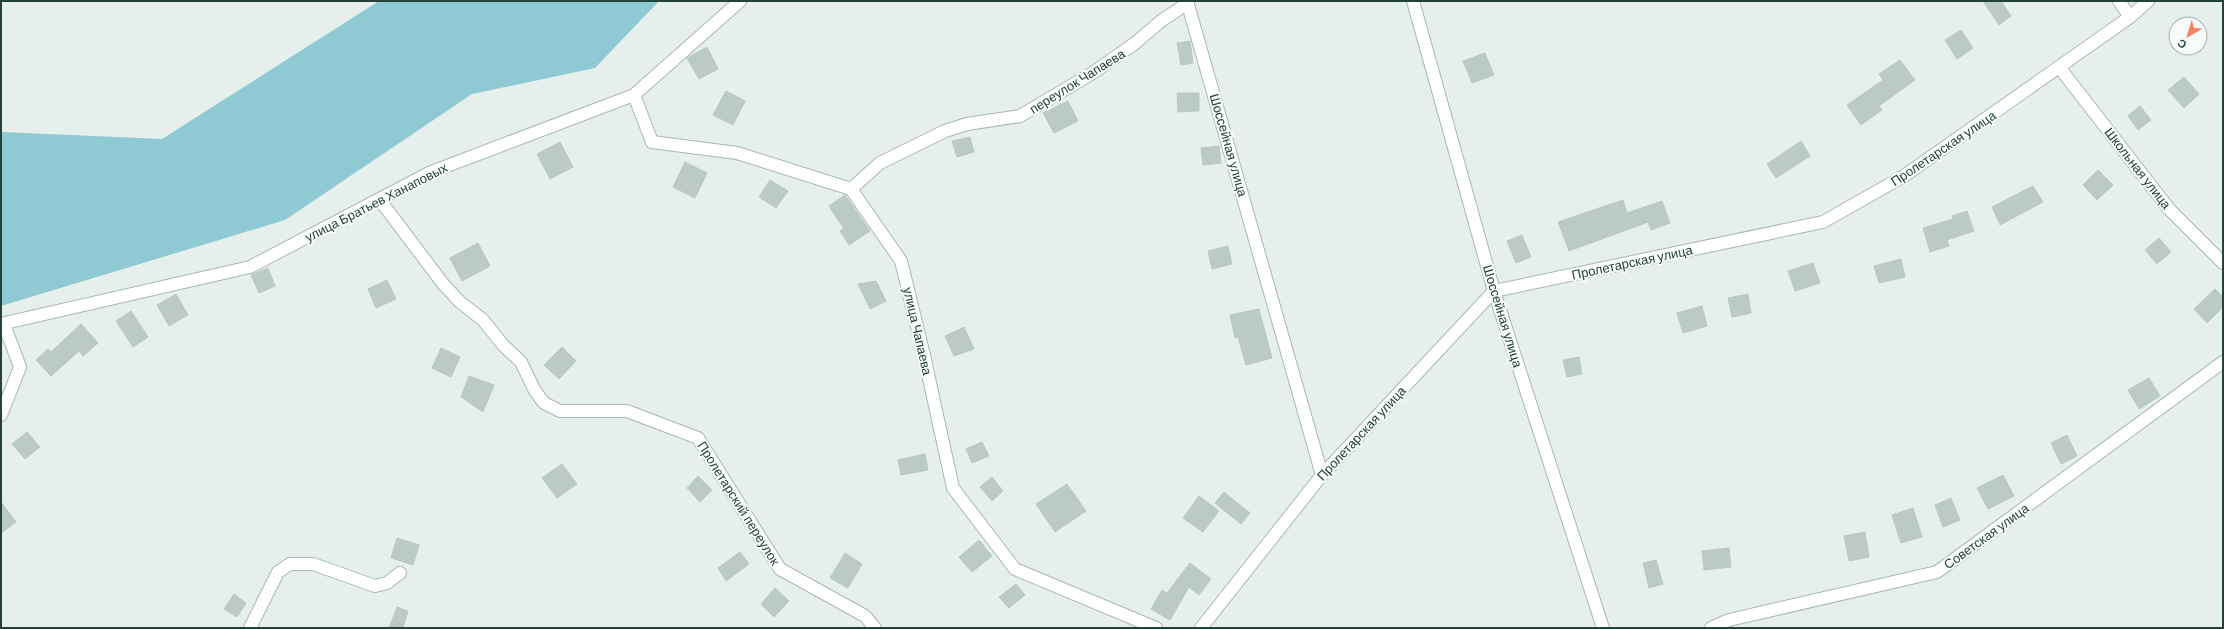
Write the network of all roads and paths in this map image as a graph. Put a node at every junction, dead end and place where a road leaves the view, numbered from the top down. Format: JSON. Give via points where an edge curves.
{"nodes":[{"id":1,"x":740,"y":1,"type":"edge"},
{"id":2,"x":1413,"y":1,"type":"edge"},
{"id":3,"x":2119,"y":1,"type":"edge"},
{"id":4,"x":2148,"y":1,"type":"edge"},
{"id":5,"x":1188,"y":2,"type":"edge"},
{"id":6,"x":2130,"y":17,"type":"junction"},
{"id":7,"x":2059,"y":67,"type":"junction"},
{"id":8,"x":634,"y":95,"type":"junction"},
{"id":9,"x":851,"y":189,"type":"junction"},
{"id":10,"x":379,"y":199,"type":"junction"},
{"id":11,"x":2223,"y":263,"type":"edge"},
{"id":12,"x":1494,"y":291,"type":"junction"},
{"id":13,"x":3,"y":324,"type":"edge"},
{"id":14,"x":2223,"y":362,"type":"edge"},
{"id":15,"x":1,"y":415,"type":"edge"},
{"id":16,"x":1322,"y":474,"type":"junction"},
{"id":17,"x":400,"y":573,"type":"dead end"},
{"id":18,"x":250,"y":628,"type":"edge"},
{"id":19,"x":875,"y":628,"type":"edge"},
{"id":20,"x":1156,"y":628,"type":"edge"},
{"id":21,"x":1201,"y":628,"type":"edge"},
{"id":22,"x":1603,"y":628,"type":"edge"},
{"id":23,"x":1712,"y":628,"type":"edge"}],
"edges":[{"from":1,"to":8,"type":"street","name":"улица Братьев Ханаповых"},
{"from":2,"to":12,"type":"street","name":"Шоссейная улица"},
{"from":3,"to":6,"type":"street"},
{"from":4,"to":6,"type":"street","name":"Пролетарская улица"},
{"from":5,"to":9,"type":"street","name":"переулок Чапаева","via":[[1091,74],[1020,116],[967,124],[945,131],[880,163]]},
{"from":5,"to":16,"type":"street","name":"Шоссейная улица"},
{"from":6,"to":7,"type":"street","name":"Пролетарская улица"},
{"from":7,"to":11,"type":"street","name":"Школьная улица","via":[[2169,209]]},
{"from":7,"to":12,"type":"street","name":"Пролетарская улица","via":[[1904,176],[1823,222]]},
{"from":8,"to":9,"type":"street","via":[[652,142],[737,153]]},
{"from":8,"to":10,"type":"street","name":"улица Братьев Ханаповых","via":[[431,172]]},
{"from":9,"to":20,"type":"street","name":"улица Чапаева","via":[[901,261],[953,488],[1016,569]]},
{"from":10,"to":13,"type":"street","name":"улица Братьев Ханаповых","via":[[250,267]]},
{"from":10,"to":19,"type":"street","name":"Пролетарский переулок","via":[[444,285],[483,320],[521,362],[544,404],[560,412],[627,411],[698,438],[780,569],[865,616]]},
{"from":12,"to":16,"type":"street","name":"Пролетарская улица"},
{"from":12,"to":22,"type":"street","name":"Шоссейная улица"},
{"from":13,"to":15,"type":"street","via":[[20,367]]},
{"from":14,"to":23,"type":"street","name":"Советская улица","via":[[1937,572],[1729,620]]},
{"from":16,"to":21,"type":"street","name":"Пролетарская улица"},
{"from":17,"to":18,"type":"street","via":[[387,583],[375,586],[313,564],[290,564],[278,572]]}]}
